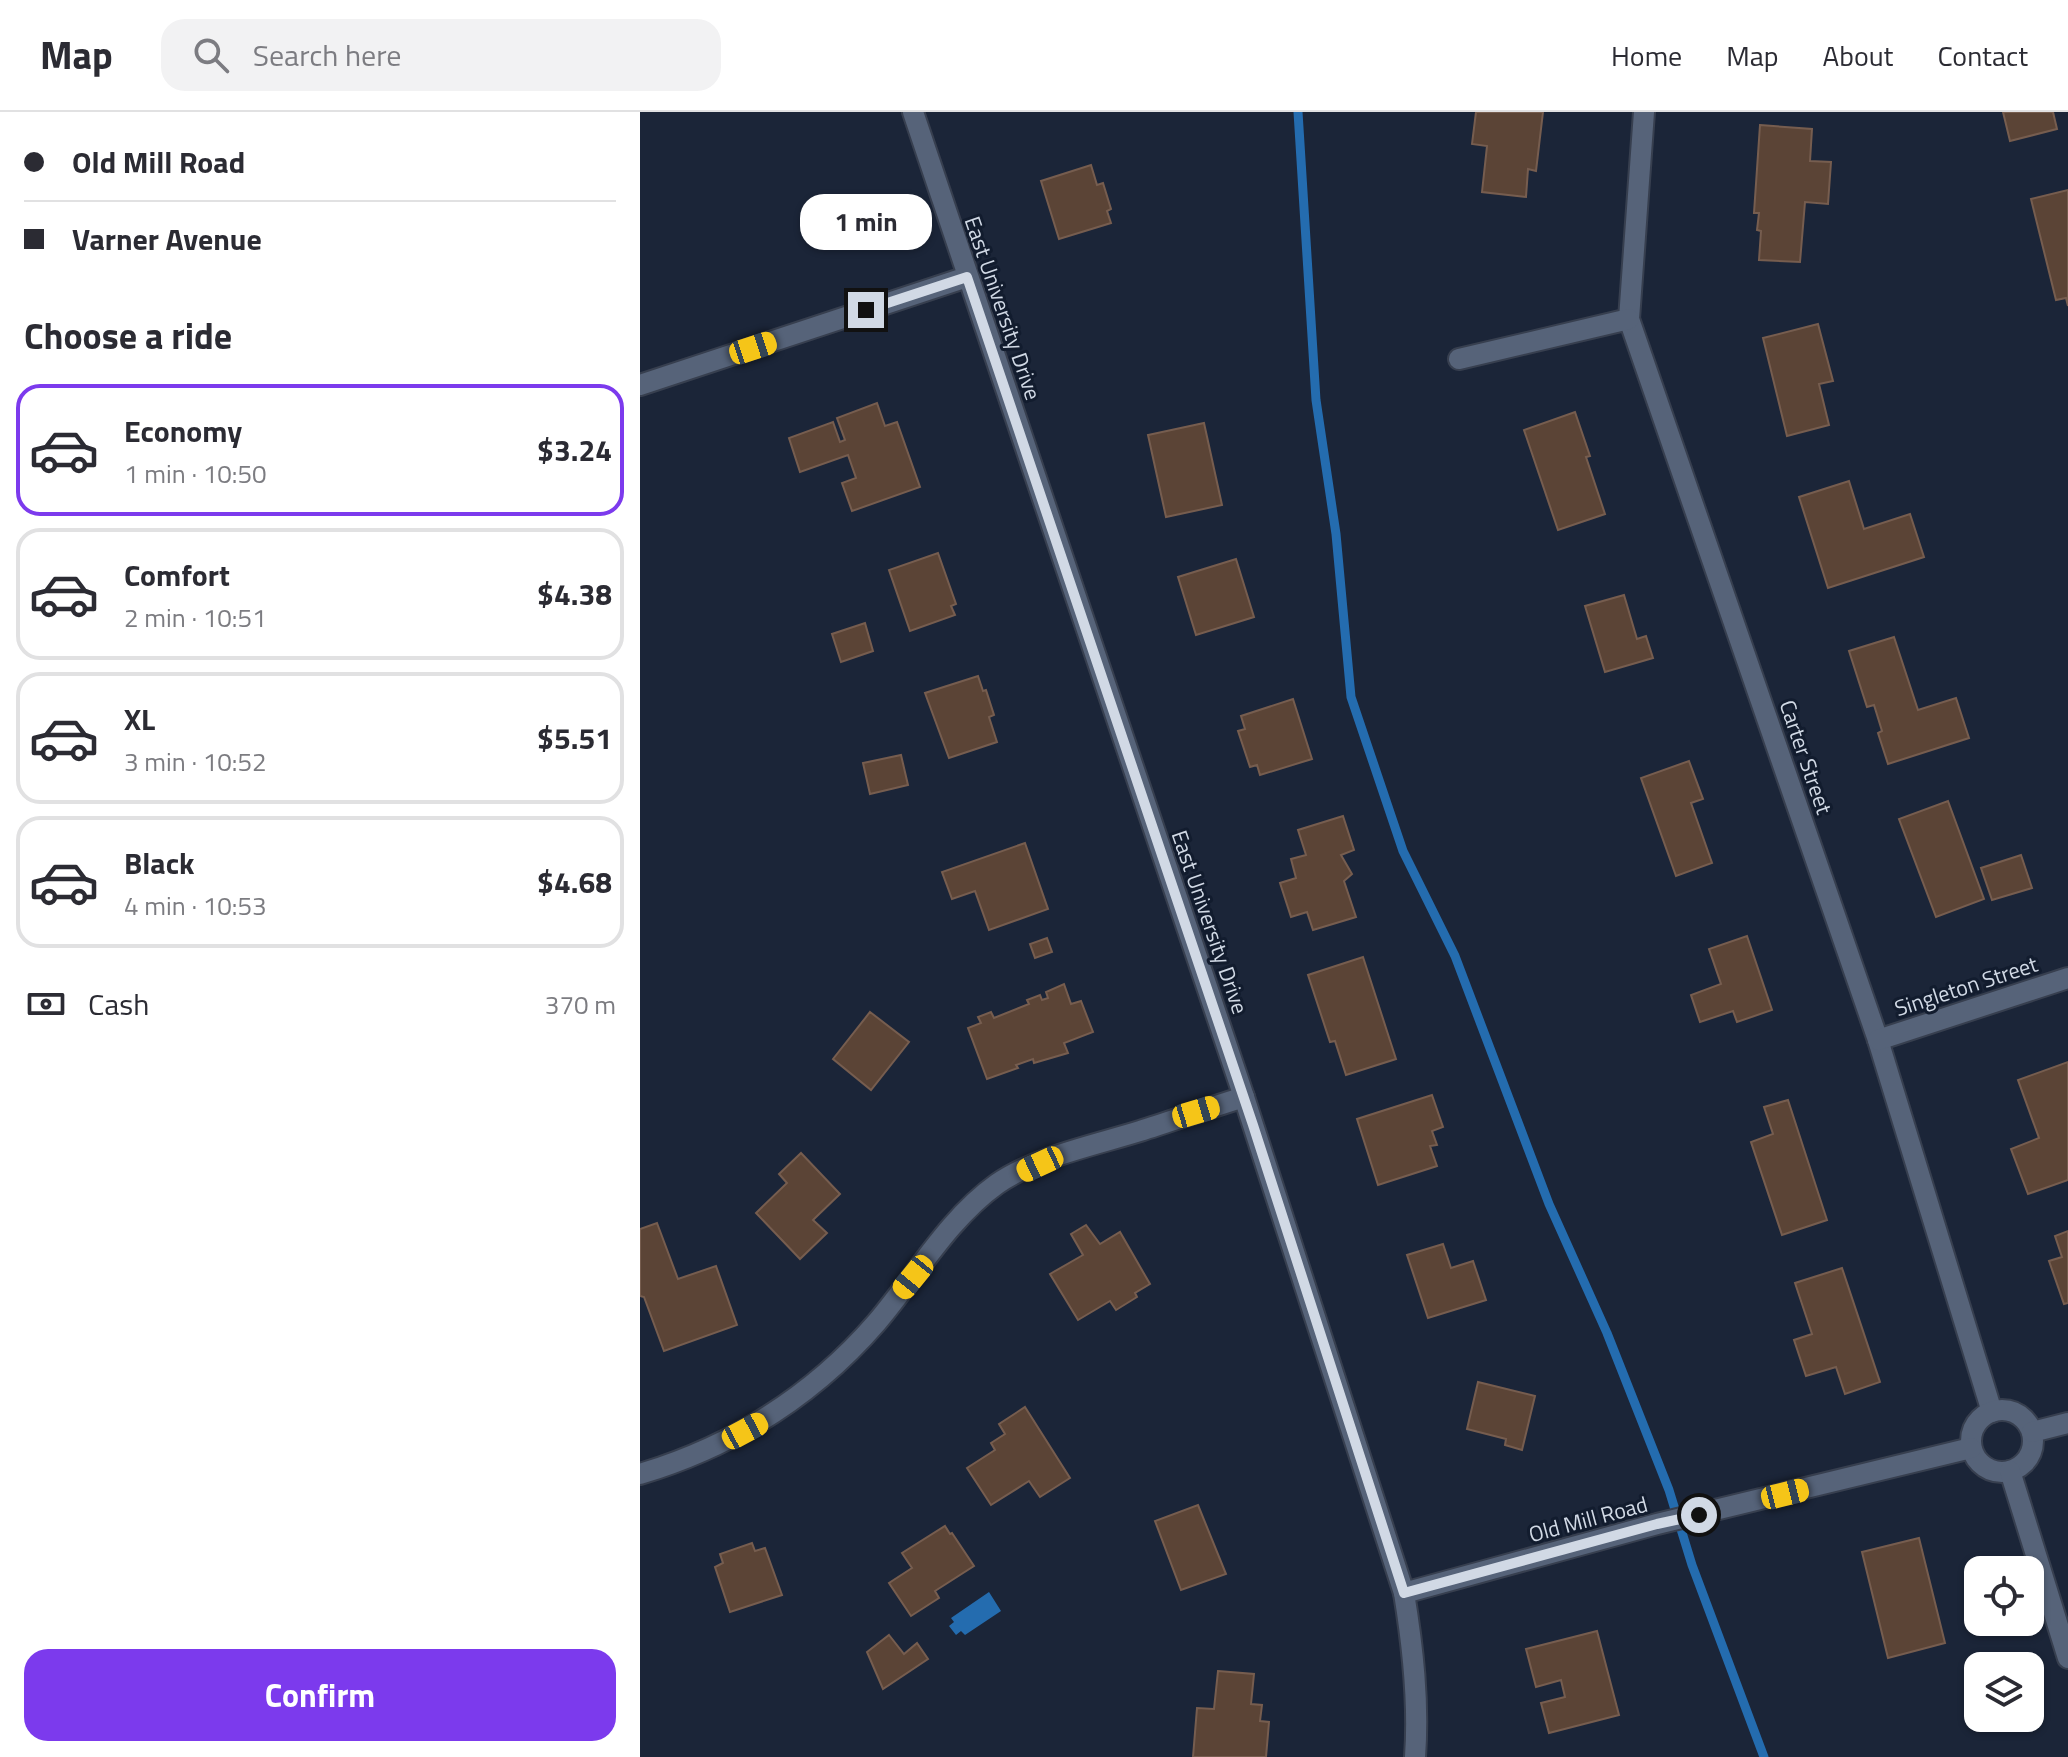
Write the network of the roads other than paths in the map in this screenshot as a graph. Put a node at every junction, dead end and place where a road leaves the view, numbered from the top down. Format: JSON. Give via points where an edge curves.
{"nodes":[{"id":1,"x":913,"y":112,"type":"edge"},
{"id":2,"x":1644,"y":112,"type":"edge"},
{"id":3,"x":967,"y":277,"type":"junction"},
{"id":4,"x":1629,"y":319,"type":"junction"},
{"id":5,"x":1459,"y":359,"type":"dead end"},
{"id":6,"x":640,"y":385,"type":"edge"},
{"id":7,"x":2068,"y":978,"type":"edge"},
{"id":8,"x":1878,"y":1040,"type":"junction"},
{"id":9,"x":1244,"y":1097,"type":"junction"},
{"id":10,"x":1992,"y":1412,"type":"junction"},
{"id":11,"x":2068,"y":1423,"type":"edge"},
{"id":12,"x":2032,"y":1432,"type":"junction"},
{"id":13,"x":1971,"y":1448,"type":"junction"},
{"id":14,"x":2010,"y":1471,"type":"junction"},
{"id":15,"x":640,"y":1474,"type":"edge"},
{"id":16,"x":1404,"y":1593,"type":"junction"},
{"id":17,"x":2068,"y":1658,"type":"edge"},
{"id":18,"x":1415,"y":1757,"type":"edge"}],
"edges":[{"from":1,"to":3,"type":"street","name":"East University Drive"},
{"from":2,"to":4,"type":"street","name":"Carter Street"},
{"from":3,"to":6,"type":"street"},
{"from":3,"to":9,"type":"street","name":"East University Drive"},
{"from":4,"to":5,"type":"street"},
{"from":4,"to":8,"type":"street","name":"Carter Street"},
{"from":7,"to":8,"type":"street","name":"Singleton Street"},
{"from":8,"to":10,"type":"street","name":"Carter Street"},
{"from":9,"to":15,"type":"street","via":[[1061,1154],[999,1183],[968,1209],[876,1323],[824,1377],[728,1440]]},
{"from":9,"to":16,"type":"street","name":"East University Drive"},
{"from":10,"to":12,"type":"street","via":[[2012,1411]]},
{"from":10,"to":13,"type":"street","via":[[1977,1422]]},
{"from":11,"to":12,"type":"street"},
{"from":12,"to":14,"type":"street","via":[[2029,1457]]},
{"from":13,"to":14,"type":"street","via":[[1990,1470]]},
{"from":13,"to":16,"type":"street","name":"Old Mill Road","via":[[1657,1524]]},
{"from":14,"to":17,"type":"street"},
{"from":16,"to":18,"type":"street","name":"East University Drive","via":[[1414,1655]]}]}
